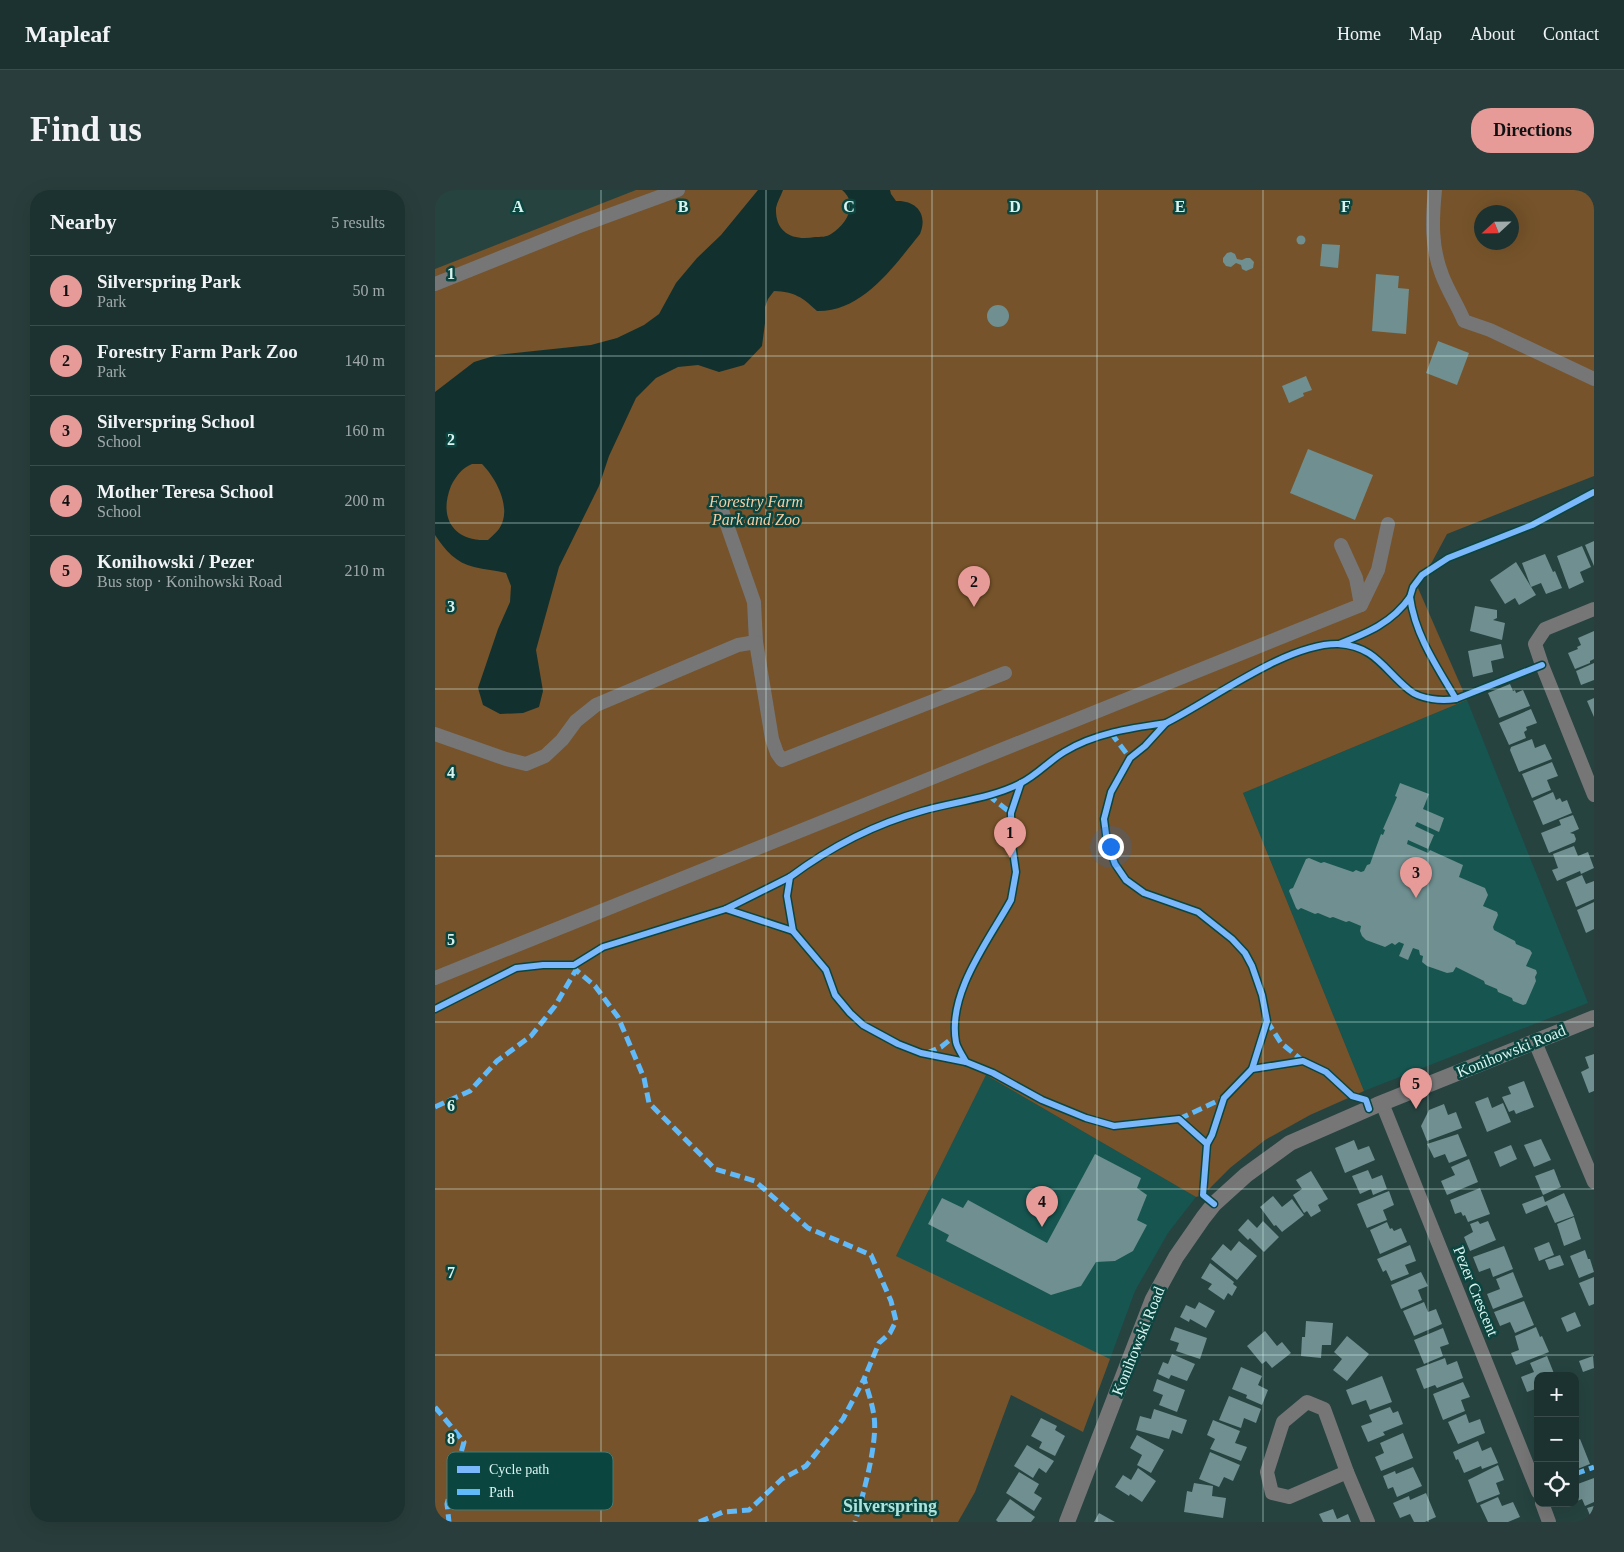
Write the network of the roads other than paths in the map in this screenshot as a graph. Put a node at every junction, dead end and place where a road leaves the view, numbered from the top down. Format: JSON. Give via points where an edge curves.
{"nodes":[{"id":1,"x":678,"y":190,"type":"edge"},
{"id":2,"x":1435,"y":190,"type":"edge"},
{"id":3,"x":435,"y":284,"type":"edge"},
{"id":4,"x":1594,"y":379,"type":"edge"},
{"id":5,"x":719,"y":502,"type":"dead end"},
{"id":6,"x":1388,"y":524,"type":"dead end"},
{"id":7,"x":1341,"y":545,"type":"dead end"},
{"id":8,"x":1361,"y":605,"type":"junction"},
{"id":9,"x":1594,"y":609,"type":"edge"},
{"id":10,"x":756,"y":642,"type":"junction"},
{"id":11,"x":1005,"y":673,"type":"dead end"},
{"id":12,"x":435,"y":734,"type":"edge"},
{"id":13,"x":1594,"y":795,"type":"edge"},
{"id":14,"x":435,"y":978,"type":"edge"},
{"id":15,"x":1594,"y":1018,"type":"edge"},
{"id":16,"x":1535,"y":1042,"type":"junction"},
{"id":17,"x":1382,"y":1103,"type":"junction"},
{"id":18,"x":1594,"y":1182,"type":"edge"},
{"id":19,"x":1347,"y":1472,"type":"junction"},
{"id":20,"x":1534,"y":1482,"type":"edge"},
{"id":21,"x":1543,"y":1507,"type":"edge"},
{"id":22,"x":1067,"y":1522,"type":"edge"},
{"id":23,"x":1368,"y":1522,"type":"edge"},
{"id":24,"x":1549,"y":1522,"type":"edge"}],
"edges":[{"from":1,"to":3,"type":"street"},
{"from":2,"to":4,"type":"street","via":[[1432,215],[1434,246],[1442,276],[1465,321]]},
{"from":5,"to":10,"type":"street","via":[[753,602]]},
{"from":6,"to":8,"type":"street","via":[[1378,570]]},
{"from":7,"to":8,"type":"street","via":[[1356,578]]},
{"from":8,"to":14,"type":"street"},
{"from":9,"to":13,"type":"street","via":[[1545,629],[1535,644]]},
{"from":10,"to":11,"type":"street","via":[[772,738],[782,760]]},
{"from":10,"to":12,"type":"street","via":[[738,645],[596,705],[545,756],[526,764]]},
{"from":15,"to":16,"type":"street","name":"Konihowski Road"},
{"from":16,"to":17,"type":"street","name":"Konihowski Road"},
{"from":16,"to":18,"type":"street"},
{"from":17,"to":20,"type":"street","name":"Pezer Crescent"},
{"from":17,"to":22,"type":"street","name":"Konihowski Road","via":[[1290,1143],[1246,1175],[1203,1218],[1153,1298]]},
{"from":19,"to":19,"type":"street","via":[[1324,1409],[1307,1402],[1283,1422],[1267,1472],[1272,1493],[1289,1497]]},
{"from":19,"to":23,"type":"street"},
{"from":21,"to":24,"type":"street"}]}
